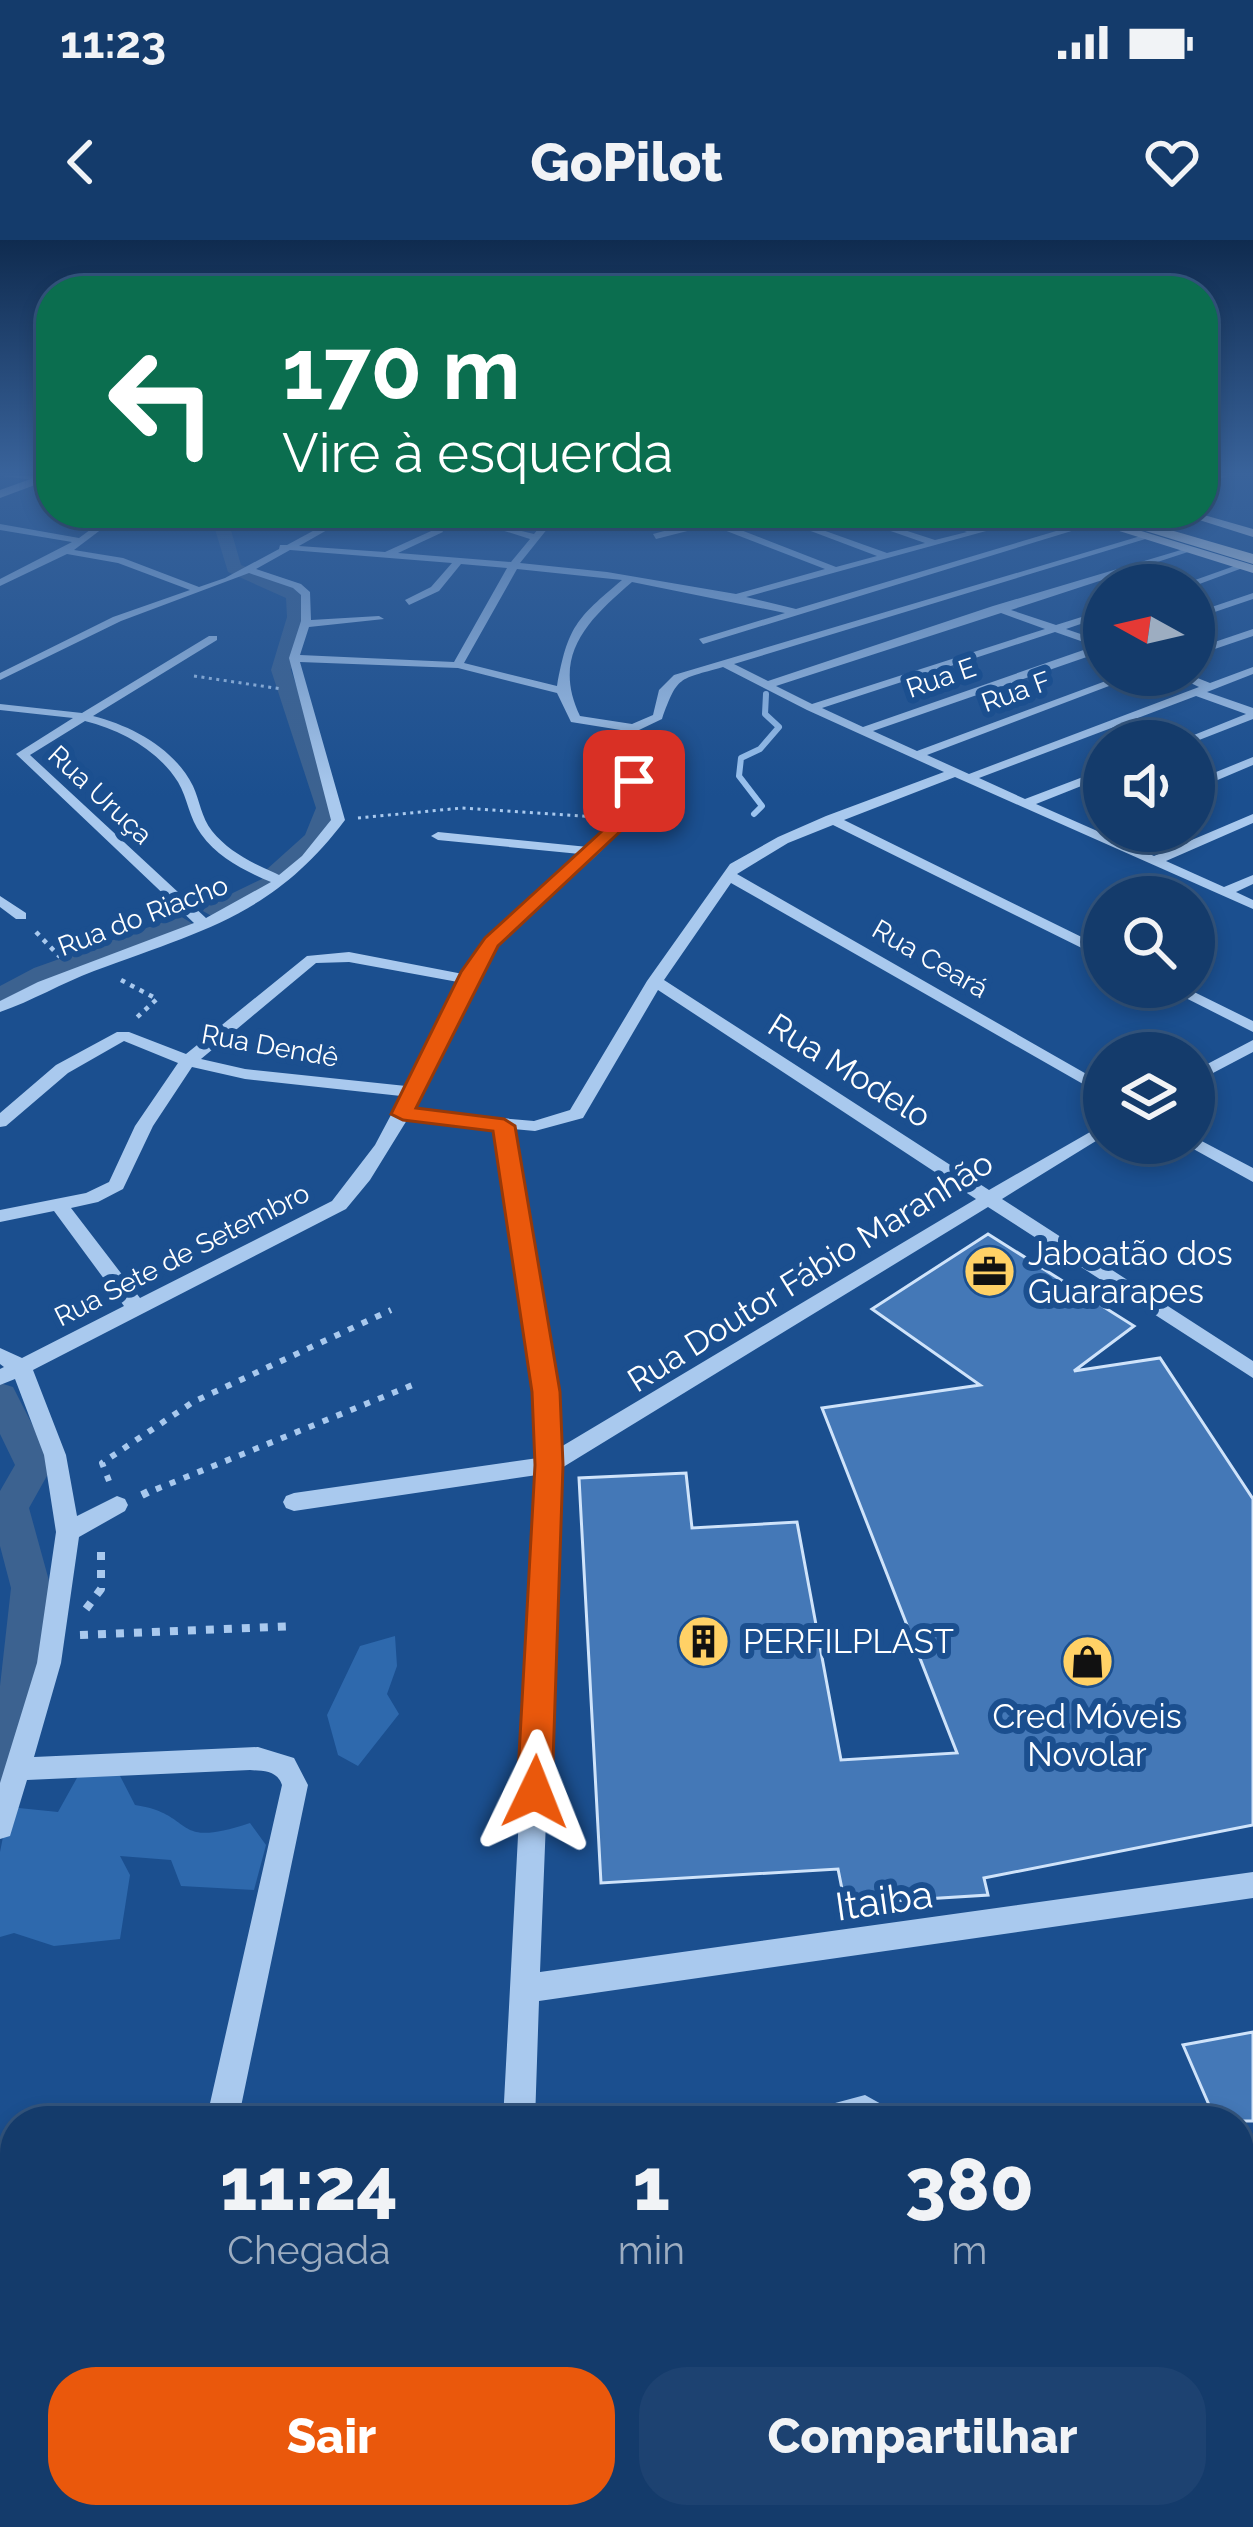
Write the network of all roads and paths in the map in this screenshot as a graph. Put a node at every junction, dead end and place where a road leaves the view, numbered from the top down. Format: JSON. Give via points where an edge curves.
{"nodes":[{"id":1,"x":180,"y":583,"type":"edge"},
{"id":2,"x":216,"y":583,"type":"edge"},
{"id":3,"x":281,"y":583,"type":"edge"},
{"id":4,"x":440,"y":583,"type":"edge"},
{"id":5,"x":504,"y":583,"type":"edge"},
{"id":6,"x":626,"y":583,"type":"edge"},
{"id":7,"x":653,"y":583,"type":"edge"},
{"id":8,"x":791,"y":583,"type":"edge"},
{"id":9,"x":897,"y":583,"type":"edge"},
{"id":10,"x":925,"y":583,"type":"edge"},
{"id":11,"x":999,"y":583,"type":"edge"},
{"id":12,"x":1082,"y":583,"type":"edge"},
{"id":13,"x":199,"y":590,"type":"junction"},
{"id":14,"x":959,"y":595,"type":"junction"},
{"id":15,"x":737,"y":596,"type":"junction"},
{"id":16,"x":1253,"y":596,"type":"edge"},
{"id":17,"x":410,"y":602,"type":"dead end"},
{"id":18,"x":1000,"y":609,"type":"junction"},
{"id":19,"x":1215,"y":609,"type":"edge"},
{"id":20,"x":798,"y":613,"type":"junction"},
{"id":21,"x":379,"y":619,"type":"dead end"},
{"id":22,"x":1083,"y":620,"type":"edge"},
{"id":23,"x":304,"y":624,"type":"junction"},
{"id":24,"x":1055,"y":629,"type":"junction"},
{"id":25,"x":1253,"y":632,"type":"edge"},
{"id":26,"x":213,"y":638,"type":"dead end"},
{"id":27,"x":1083,"y":639,"type":"edge"},
{"id":28,"x":703,"y":641,"type":"dead end"},
{"id":29,"x":1215,"y":646,"type":"edge"},
{"id":30,"x":1083,"y":653,"type":"edge"},
{"id":31,"x":294,"y":658,"type":"junction"},
{"id":32,"x":724,"y":663,"type":"junction"},
{"id":33,"x":458,"y":665,"type":"junction"},
{"id":34,"x":1253,"y":670,"type":"edge"},
{"id":35,"x":159,"y":671,"type":"junction"},
{"id":36,"x":0,"y":677,"type":"edge"},
{"id":37,"x":1215,"y":683,"type":"edge"},
{"id":38,"x":767,"y":685,"type":"junction"},
{"id":39,"x":278,"y":688,"type":"dead end"},
{"id":40,"x":562,"y":691,"type":"junction"},
{"id":41,"x":1083,"y":693,"type":"edge"},
{"id":42,"x":1215,"y":695,"type":"edge"},
{"id":43,"x":1179,"y":696,"type":"edge"},
{"id":44,"x":0,"y":707,"type":"edge"},
{"id":45,"x":811,"y":708,"type":"junction"},
{"id":46,"x":1253,"y":713,"type":"edge"},
{"id":47,"x":86,"y":716,"type":"junction"},
{"id":48,"x":632,"y":728,"type":"junction"},
{"id":49,"x":1215,"y":729,"type":"edge"},
{"id":50,"x":862,"y":730,"type":"junction"},
{"id":51,"x":917,"y":755,"type":"junction"},
{"id":52,"x":1253,"y":761,"type":"edge"},
{"id":53,"x":963,"y":775,"type":"junction"},
{"id":54,"x":1215,"y":777,"type":"edge"},
{"id":55,"x":1083,"y":780,"type":"edge"},
{"id":56,"x":1026,"y":803,"type":"junction"},
{"id":57,"x":1253,"y":818,"type":"edge"},
{"id":58,"x":623,"y":819,"type":"junction"},
{"id":59,"x":831,"y":819,"type":"junction"},
{"id":60,"x":338,"y":820,"type":"junction"},
{"id":61,"x":1083,"y":830,"type":"edge"},
{"id":62,"x":438,"y":836,"type":"dead end"},
{"id":63,"x":591,"y":851,"type":"junction"},
{"id":64,"x":1134,"y":852,"type":"edge"},
{"id":65,"x":1154,"y":861,"type":"junction"},
{"id":66,"x":728,"y":875,"type":"junction"},
{"id":67,"x":275,"y":878,"type":"junction"},
{"id":68,"x":1253,"y":879,"type":"edge"},
{"id":69,"x":1226,"y":892,"type":"junction"},
{"id":70,"x":0,"y":900,"type":"edge"},
{"id":71,"x":1253,"y":905,"type":"edge"},
{"id":72,"x":21,"y":916,"type":"joint"},
{"id":73,"x":205,"y":925,"type":"junction"},
{"id":74,"x":1083,"y":944,"type":"edge"},
{"id":75,"x":63,"y":960,"type":"dead end"},
{"id":76,"x":91,"y":964,"type":"junction"},
{"id":77,"x":467,"y":979,"type":"junction"},
{"id":78,"x":655,"y":981,"type":"junction"},
{"id":79,"x":0,"y":1007,"type":"edge"},
{"id":80,"x":1215,"y":1008,"type":"edge"},
{"id":81,"x":1253,"y":1027,"type":"edge"},
{"id":82,"x":119,"y":1036,"type":"junction"},
{"id":83,"x":1253,"y":1045,"type":"edge"},
{"id":84,"x":188,"y":1061,"type":"junction"},
{"id":85,"x":1215,"y":1066,"type":"edge"},
{"id":86,"x":1083,"y":1079,"type":"edge"},
{"id":87,"x":413,"y":1092,"type":"junction"},
{"id":88,"x":403,"y":1114,"type":"junction"},
{"id":89,"x":0,"y":1122,"type":"edge"},
{"id":90,"x":504,"y":1126,"type":"junction"},
{"id":91,"x":1083,"y":1141,"type":"edge"},
{"id":92,"x":1215,"y":1154,"type":"edge"},
{"id":93,"x":1253,"y":1176,"type":"edge"},
{"id":94,"x":988,"y":1194,"type":"junction"},
{"id":95,"x":59,"y":1204,"type":"junction"},
{"id":96,"x":0,"y":1216,"type":"edge"},
{"id":97,"x":138,"y":1310,"type":"junction"},
{"id":98,"x":391,"y":1310,"type":"dead end"},
{"id":99,"x":6,"y":1369,"type":"edge"},
{"id":100,"x":1253,"y":1371,"type":"edge"},
{"id":101,"x":415,"y":1384,"type":"dead end"},
{"id":102,"x":549,"y":1465,"type":"junction"},
{"id":103,"x":294,"y":1502,"type":"dead end"},
{"id":104,"x":117,"y":1505,"type":"junction"},
{"id":105,"x":68,"y":1532,"type":"junction"},
{"id":106,"x":296,"y":1626,"type":"dead end"},
{"id":107,"x":20,"y":1769,"type":"junction"},
{"id":108,"x":0,"y":1827,"type":"edge"},
{"id":109,"x":1253,"y":1885,"type":"edge"},
{"id":110,"x":525,"y":1989,"type":"junction"},
{"id":111,"x":225,"y":2106,"type":"edge"},
{"id":112,"x":520,"y":2106,"type":"edge"}],
"edges":[{"from":1,"to":13,"type":"street"},
{"from":2,"to":13,"type":"street"},
{"from":3,"to":23,"type":"street","via":[[304,590]]},
{"from":4,"to":17,"type":"street"},
{"from":5,"to":33,"type":"street"},
{"from":6,"to":40,"type":"street","via":[[578,626]]},
{"from":7,"to":15,"type":"street"},
{"from":8,"to":15,"type":"street"},
{"from":9,"to":20,"type":"street"},
{"from":10,"to":14,"type":"street"},
{"from":11,"to":14,"type":"street"},
{"from":12,"to":18,"type":"street"},
{"from":13,"to":36,"type":"street","via":[[117,619]]},
{"from":14,"to":18,"type":"street"},
{"from":14,"to":32,"type":"street"},
{"from":15,"to":20,"type":"street"},
{"from":16,"to":19,"type":"street"},
{"from":18,"to":24,"type":"street"},
{"from":18,"to":38,"type":"street"},
{"from":20,"to":28,"type":"street"},
{"from":21,"to":23,"type":"street"},
{"from":22,"to":24,"type":"street"},
{"from":23,"to":31,"type":"street"},
{"from":24,"to":27,"type":"street"},
{"from":24,"to":45,"type":"street"},
{"from":25,"to":29,"type":"street"},
{"from":26,"to":35,"type":"street","name":"Rua Uruça"},
{"from":30,"to":50,"type":"street","name":"Rua E"},
{"from":31,"to":33,"type":"street"},
{"from":31,"to":60,"type":"street"},
{"from":32,"to":38,"type":"street"},
{"from":32,"to":48,"type":"street","via":[[679,677],[665,690],[658,717]]},
{"from":33,"to":40,"type":"street"},
{"from":34,"to":37,"type":"street"},
{"from":35,"to":39,"type":"path"},
{"from":35,"to":47,"type":"street","name":"Rua Uruça"},
{"from":38,"to":45,"type":"street"},
{"from":40,"to":48,"type":"street","via":[[575,719]]},
{"from":41,"to":51,"type":"street","name":"Rua F"},
{"from":42,"to":46,"type":"street"},
{"from":43,"to":53,"type":"street"},
{"from":44,"to":47,"type":"street"},
{"from":45,"to":50,"type":"street"},
{"from":46,"to":49,"type":"street"},
{"from":47,"to":67,"type":"street","via":[[153,749],[187,785],[216,845]]},
{"from":47,"to":73,"type":"street","name":"Rua Uruça","via":[[24,757]]},
{"from":48,"to":58,"type":"street","via":[[633,793]]},
{"from":50,"to":51,"type":"street"},
{"from":51,"to":53,"type":"street"},
{"from":52,"to":54,"type":"street"},
{"from":53,"to":56,"type":"street"},
{"from":53,"to":59,"type":"street"},
{"from":55,"to":56,"type":"street"},
{"from":56,"to":61,"type":"street"},
{"from":57,"to":65,"type":"street"},
{"from":58,"to":60,"type":"path","via":[[454,808]]},
{"from":58,"to":63,"type":"street","name":"Rua Sete de Setembro"},
{"from":59,"to":66,"type":"street","via":[[747,857]]},
{"from":59,"to":74,"type":"street"},
{"from":60,"to":67,"type":"street","name":"Rua do Riacho"},
{"from":62,"to":63,"type":"street"},
{"from":63,"to":77,"type":"street","name":"Rua Sete de Setembro","via":[[524,906]]},
{"from":64,"to":65,"type":"street"},
{"from":65,"to":69,"type":"street"},
{"from":66,"to":78,"type":"street"},
{"from":66,"to":86,"type":"street","name":"Rua Ceará"},
{"from":67,"to":73,"type":"street","name":"Rua do Riacho","via":[[247,906]]},
{"from":68,"to":69,"type":"street"},
{"from":69,"to":71,"type":"street"},
{"from":70,"to":72,"type":"street"},
{"from":72,"to":75,"type":"path"},
{"from":73,"to":76,"type":"street","name":"Rua do Riacho"},
{"from":76,"to":79,"type":"street","name":"Rua do Riacho"},
{"from":76,"to":82,"type":"path","via":[[157,999]]},
{"from":77,"to":84,"type":"street","via":[[324,955],[301,965]]},
{"from":77,"to":87,"type":"street","name":"Rua Sete de Setembro"},
{"from":78,"to":90,"type":"street","via":[[577,1114]]},
{"from":78,"to":94,"type":"street","name":"Rua Modelo"},
{"from":80,"to":81,"type":"street"},
{"from":82,"to":84,"type":"street","name":"Rua Dendê"},
{"from":82,"to":89,"type":"street"},
{"from":83,"to":85,"type":"street"},
{"from":84,"to":87,"type":"street","name":"Rua Dendê"},
{"from":84,"to":95,"type":"street","via":[[117,1185]]},
{"from":87,"to":88,"type":"street","name":"Rua Sete de Setembro"},
{"from":88,"to":90,"type":"street"},
{"from":88,"to":97,"type":"street","name":"Rua Sete de Setembro","via":[[339,1204]]},
{"from":90,"to":102,"type":"street","via":[[544,1355]]},
{"from":91,"to":94,"type":"street","name":"Rua Doutor Fábio Maranhão"},
{"from":92,"to":93,"type":"street"},
{"from":94,"to":100,"type":"street","name":"Rua Modelo"},
{"from":94,"to":102,"type":"street","name":"Rua Doutor Fábio Maranhão"},
{"from":95,"to":96,"type":"street"},
{"from":95,"to":97,"type":"street"},
{"from":97,"to":99,"type":"street","name":"Rua Sete de Setembro"},
{"from":98,"to":104,"type":"path","via":[[193,1402],[103,1463]]},
{"from":99,"to":105,"type":"street","via":[[55,1455]]},
{"from":101,"to":104,"type":"path"},
{"from":102,"to":103,"type":"street"},
{"from":102,"to":110,"type":"street"},
{"from":104,"to":105,"type":"street"},
{"from":104,"to":106,"type":"path","via":[[100,1547],[101,1589],[64,1636]]},
{"from":105,"to":107,"type":"street","via":[[50,1664]]},
{"from":107,"to":108,"type":"street"},
{"from":107,"to":111,"type":"street","via":[[250,1758],[282,1763],[293,1774]]},
{"from":109,"to":110,"type":"street","name":"Itaiba"},
{"from":110,"to":112,"type":"street"}]}
